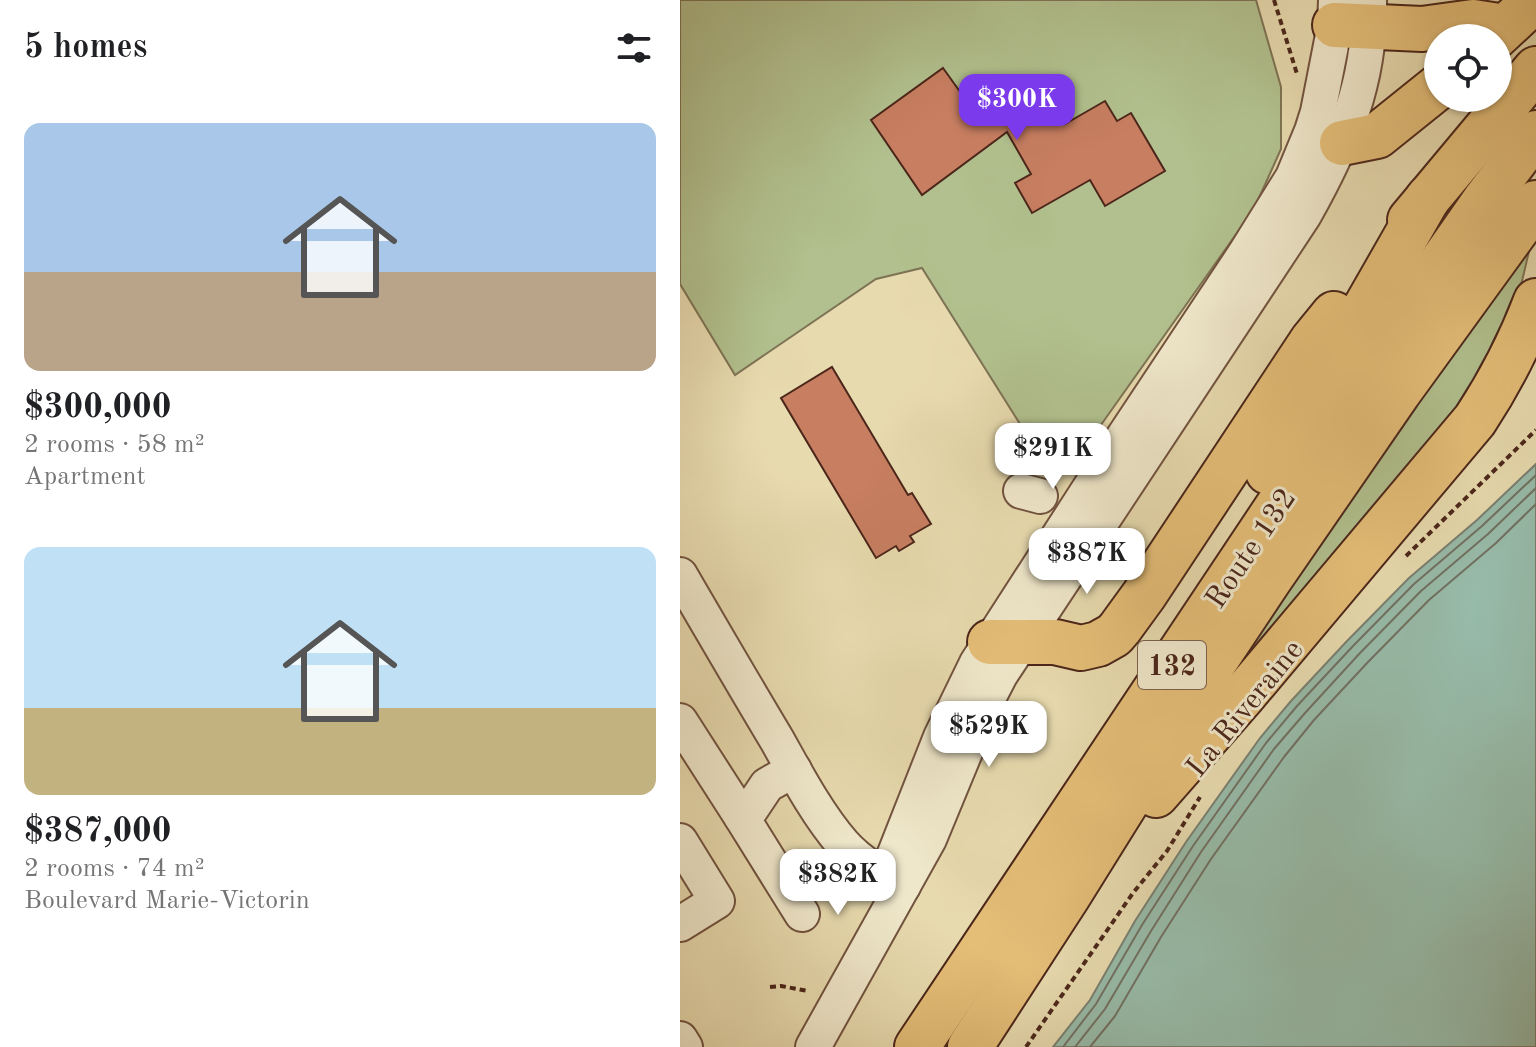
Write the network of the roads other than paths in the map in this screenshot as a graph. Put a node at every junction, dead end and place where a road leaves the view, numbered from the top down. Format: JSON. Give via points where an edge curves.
{"nodes":[{"id":1,"x":1352,"y":13,"type":"edge"},
{"id":2,"x":1511,"y":22,"type":"edge"},
{"id":3,"x":1536,"y":69,"type":"edge"},
{"id":4,"x":1424,"y":98,"type":"edge"},
{"id":5,"x":1536,"y":133,"type":"edge"},
{"id":6,"x":1342,"y":143,"type":"junction"},
{"id":7,"x":1428,"y":198,"type":"junction"},
{"id":8,"x":1536,"y":203,"type":"edge"},
{"id":9,"x":1536,"y":301,"type":"edge"},
{"id":10,"x":1100,"y":497,"type":"junction"},
{"id":11,"x":1077,"y":533,"type":"junction"},
{"id":12,"x":680,"y":575,"type":"edge"},
{"id":13,"x":1013,"y":647,"type":"junction"},
{"id":14,"x":680,"y":721,"type":"edge"},
{"id":15,"x":794,"y":770,"type":"junction"},
{"id":16,"x":741,"y":816,"type":"junction"},
{"id":17,"x":680,"y":841,"type":"edge"},
{"id":18,"x":895,"y":882,"type":"junction"},
{"id":19,"x":1068,"y":896,"type":"junction"},
{"id":20,"x":802,"y":914,"type":"dead end"},
{"id":21,"x":680,"y":924,"type":"edge"},
{"id":22,"x":989,"y":937,"type":"junction"},
{"id":23,"x":818,"y":1037,"type":"edge"},
{"id":24,"x":680,"y":1039,"type":"edge"},
{"id":25,"x":685,"y":1047,"type":"edge"},
{"id":26,"x":917,"y":1047,"type":"edge"},
{"id":27,"x":970,"y":1047,"type":"edge"}],
"edges":[{"from":1,"to":2,"type":"highway","via":[[1422,29]]},
{"from":1,"to":6,"type":"street","via":[[1361,83]]},
{"from":1,"to":10,"type":"street","via":[[1293,177]]},
{"from":3,"to":7,"type":"highway"},
{"from":4,"to":6,"type":"highway","via":[[1377,136]]},
{"from":5,"to":22,"type":"highway","name":"Route 132","number":"132","via":[[1418,296]]},
{"from":6,"to":10,"type":"street","via":[[1304,215]]},
{"from":7,"to":13,"type":"highway","via":[[1312,341],[1120,628],[1090,647]]},
{"from":7,"to":22,"type":"highway"},
{"from":8,"to":19,"type":"highway","name":"Route 132","number":"132","via":[[1269,580]]},
{"from":9,"to":19,"type":"highway","via":[[1511,361],[1475,420]]},
{"from":10,"to":11,"type":"street"},
{"from":11,"to":13,"type":"street"},
{"from":11,"to":13,"type":"street"},
{"from":12,"to":15,"type":"street"},
{"from":13,"to":18,"type":"street","via":[[929,839]]},
{"from":14,"to":16,"type":"street"},
{"from":15,"to":16,"type":"street","via":[[767,785]]},
{"from":15,"to":18,"type":"street","via":[[842,842]]},
{"from":16,"to":20,"type":"street"},
{"from":17,"to":21,"type":"street","via":[[717,901]]},
{"from":18,"to":23,"type":"street"},
{"from":19,"to":27,"type":"highway","name":"Route 132","number":"132"},
{"from":22,"to":26,"type":"highway","name":"Route 132","number":"132"},
{"from":24,"to":25,"type":"street"}]}
